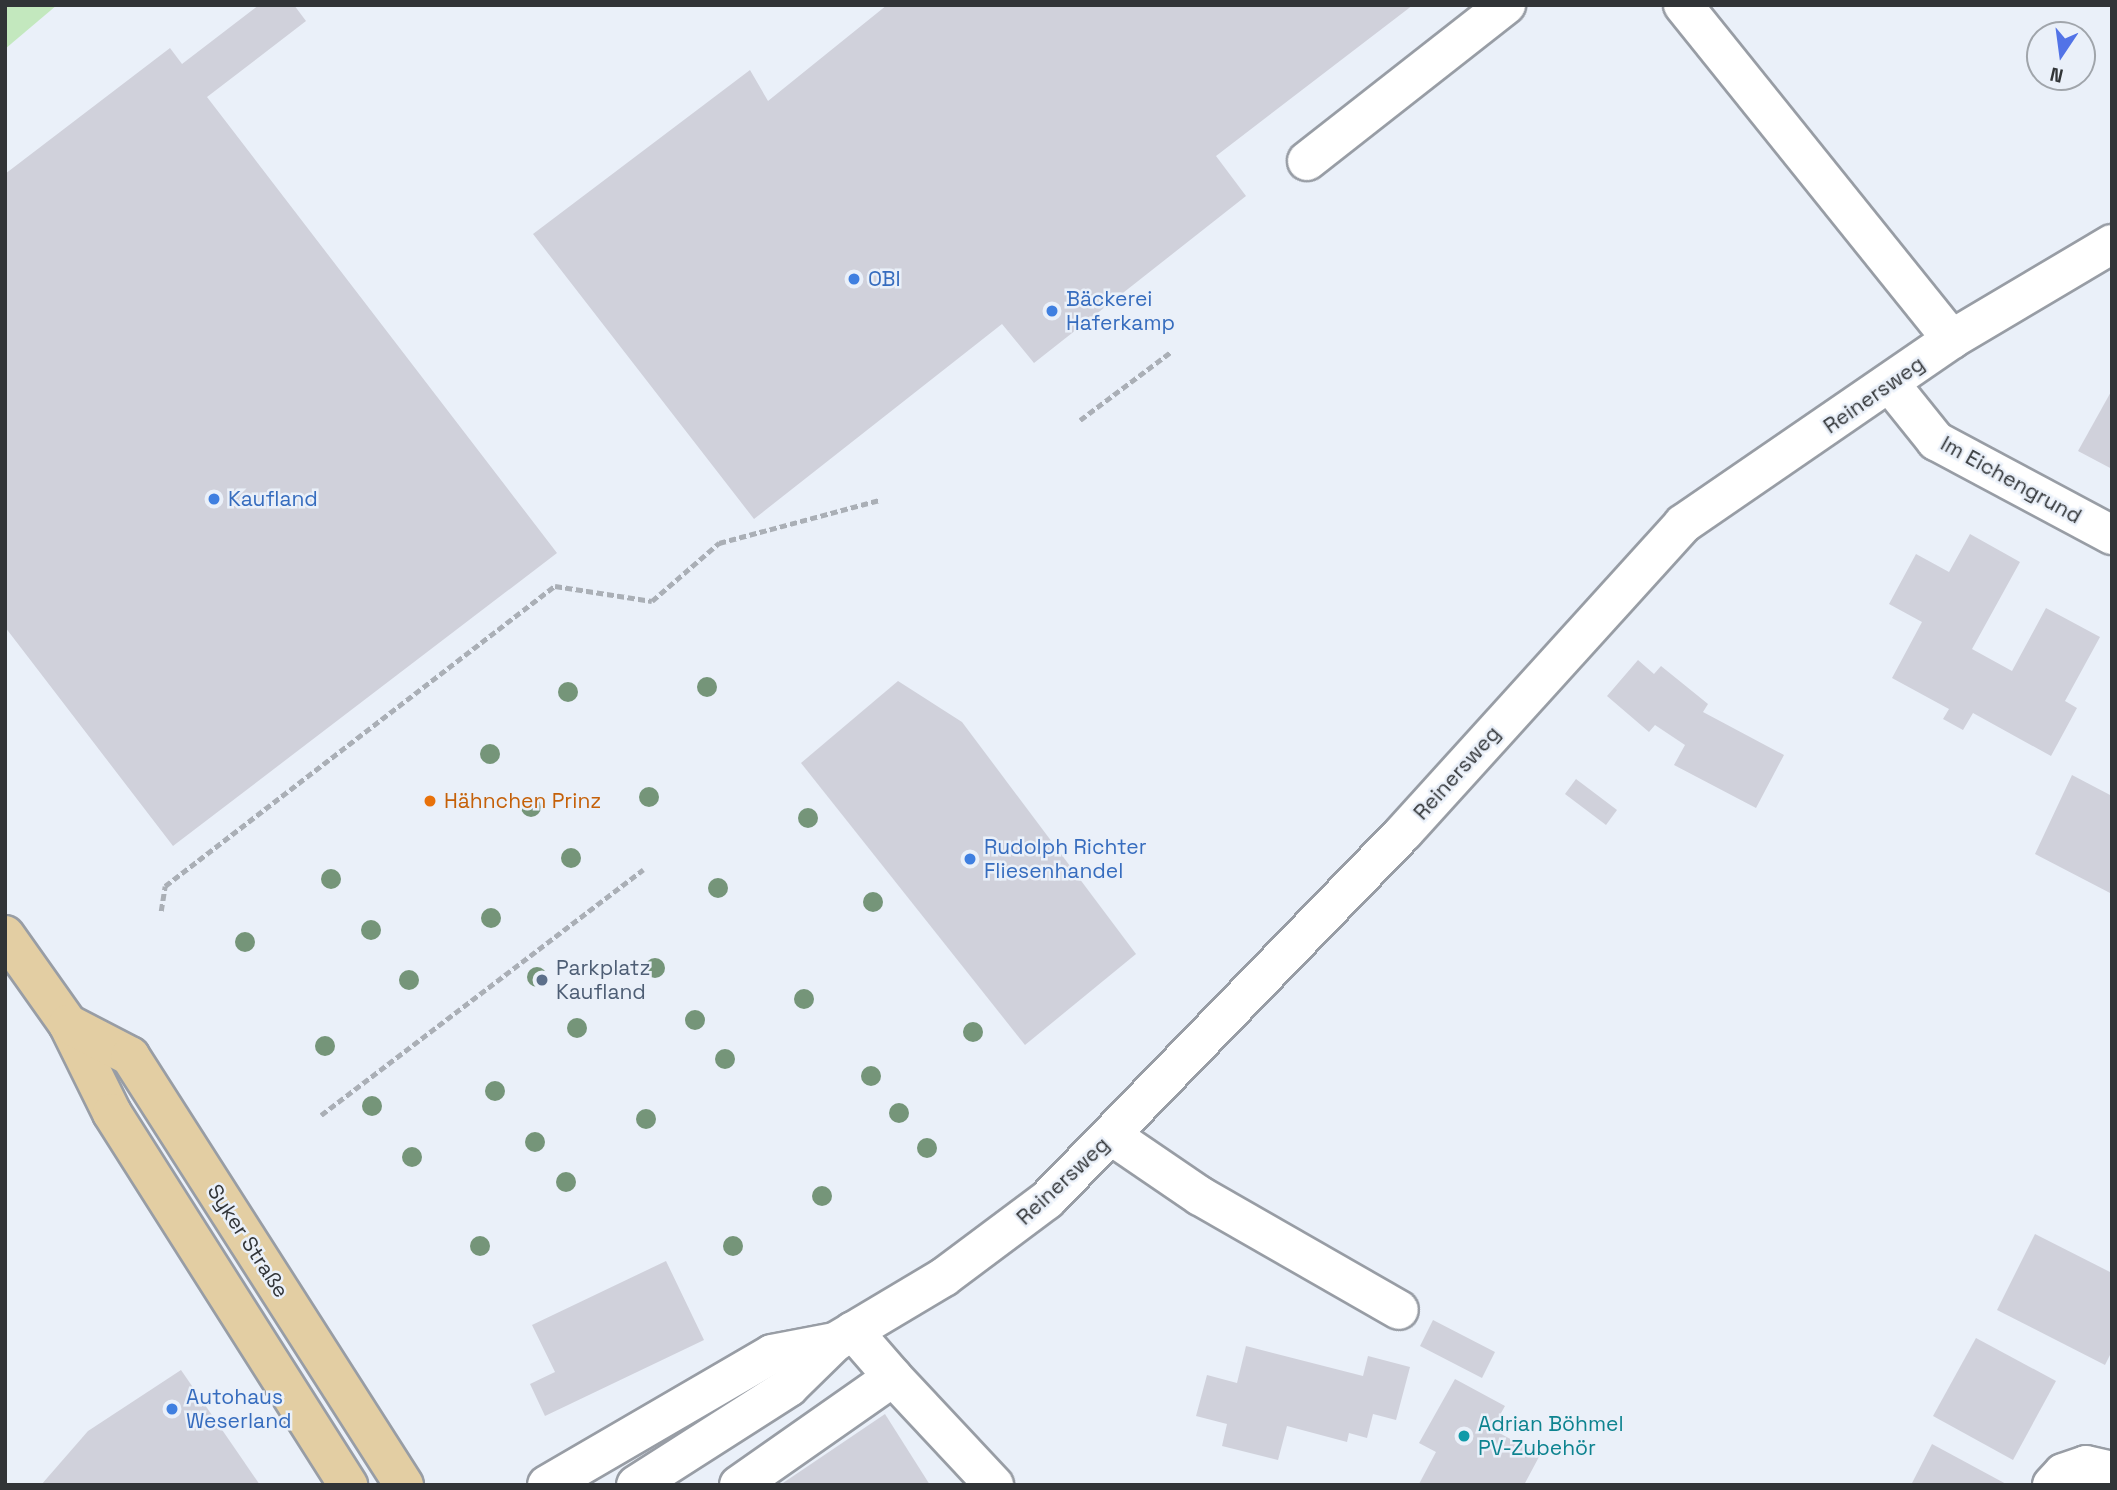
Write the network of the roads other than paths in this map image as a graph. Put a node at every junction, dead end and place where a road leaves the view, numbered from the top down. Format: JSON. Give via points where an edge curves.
{"nodes":[{"id":1,"x":1506,"y":5,"type":"edge"},
{"id":2,"x":1683,"y":5,"type":"edge"},
{"id":3,"x":1307,"y":161,"type":"dead end"},
{"id":4,"x":2112,"y":244,"type":"edge"},
{"id":5,"x":1952,"y":339,"type":"junction"},
{"id":6,"x":1891,"y":385,"type":"junction"},
{"id":7,"x":2112,"y":535,"type":"edge"},
{"id":8,"x":5,"y":935,"type":"edge"},
{"id":9,"x":68,"y":1024,"type":"junction"},
{"id":10,"x":1112,"y":1136,"type":"junction"},
{"id":11,"x":1399,"y":1310,"type":"dead end"},
{"id":12,"x":844,"y":1337,"type":"junction"},
{"id":13,"x":893,"y":1377,"type":"junction"},
{"id":14,"x":2112,"y":1471,"type":"edge"},
{"id":15,"x":348,"y":1485,"type":"edge"},
{"id":16,"x":404,"y":1485,"type":"edge"},
{"id":17,"x":547,"y":1485,"type":"edge"},
{"id":18,"x":636,"y":1485,"type":"edge"},
{"id":19,"x":739,"y":1485,"type":"edge"},
{"id":20,"x":994,"y":1485,"type":"edge"},
{"id":21,"x":2052,"y":1485,"type":"edge"}],
"edges":[{"from":1,"to":3,"type":"street"},
{"from":2,"to":5,"type":"street"},
{"from":4,"to":5,"type":"street","name":"Reinersweg"},
{"from":5,"to":6,"type":"street","name":"Reinersweg"},
{"from":6,"to":7,"type":"street","name":"Im Eichengrund","via":[[1936,441]]},
{"from":6,"to":10,"type":"street","name":"Reinersweg","via":[[1683,524],[1404,832]]},
{"from":8,"to":9,"type":"main road","name":"Syker Straße"},
{"from":9,"to":15,"type":"main road","name":"Syker Straße","via":[[112,1113]]},
{"from":9,"to":16,"type":"main road","name":"Syker Straße","via":[[130,1056]]},
{"from":10,"to":11,"type":"street","via":[[1200,1196]]},
{"from":10,"to":12,"type":"street","name":"Reinersweg","via":[[1016,1226],[944,1277]]},
{"from":12,"to":13,"type":"street"},
{"from":12,"to":17,"type":"street","name":"Reinersweg","via":[[772,1354]]},
{"from":12,"to":18,"type":"street","name":"Reinersweg","via":[[789,1387]]},
{"from":13,"to":19,"type":"street"},
{"from":13,"to":20,"type":"street"},
{"from":14,"to":21,"type":"street","via":[[2086,1465],[2063,1473]]}]}
